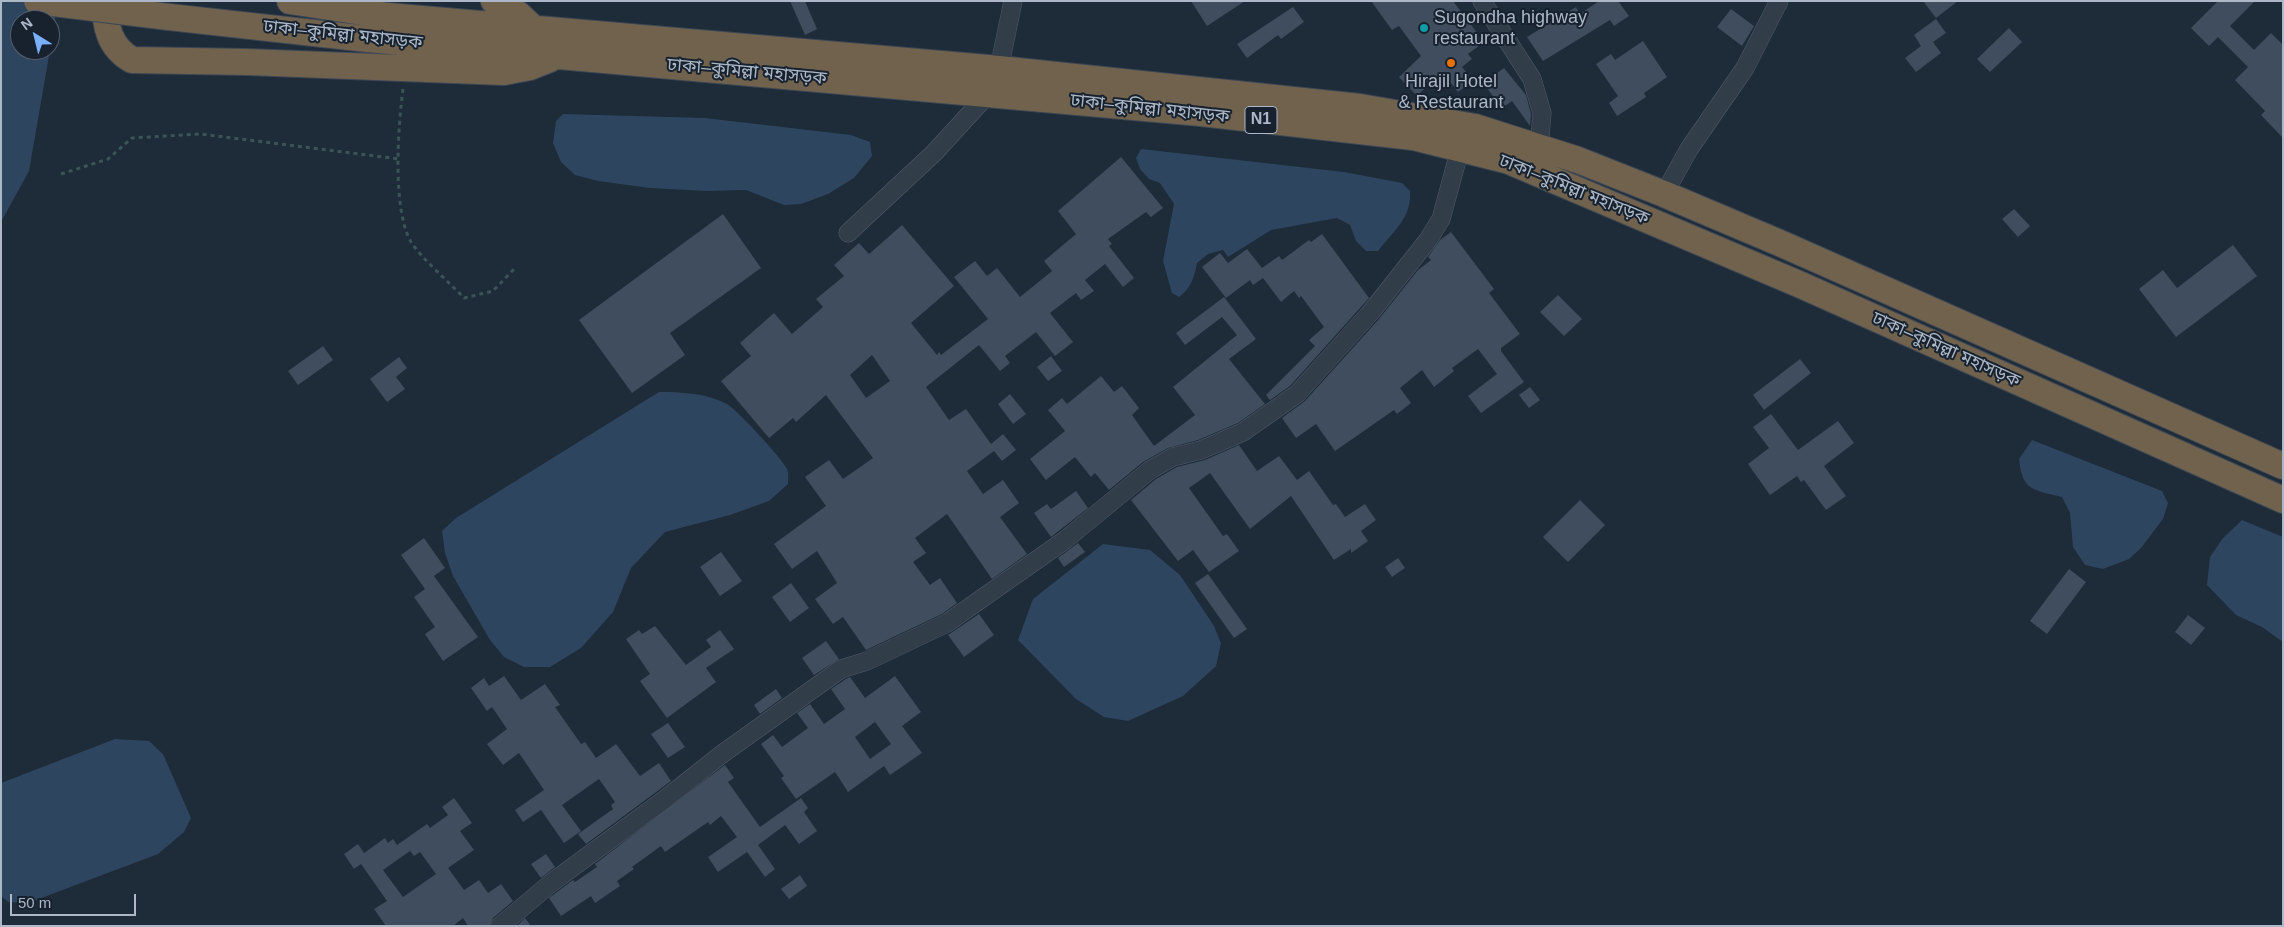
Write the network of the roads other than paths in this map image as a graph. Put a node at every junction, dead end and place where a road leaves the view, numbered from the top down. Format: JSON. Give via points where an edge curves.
{"nodes":[{"id":1,"x":37,"y":1,"type":"edge"},
{"id":2,"x":106,"y":1,"type":"edge"},
{"id":3,"x":290,"y":1,"type":"edge"},
{"id":4,"x":494,"y":1,"type":"edge"},
{"id":5,"x":1013,"y":1,"type":"edge"},
{"id":6,"x":1482,"y":1,"type":"edge"},
{"id":7,"x":1779,"y":1,"type":"edge"},
{"id":8,"x":534,"y":29,"type":"junction"},
{"id":9,"x":560,"y":56,"type":"junction"},
{"id":10,"x":1000,"y":69,"type":"junction"},
{"id":11,"x":989,"y":94,"type":"junction"},
{"id":12,"x":1539,"y":148,"type":"junction"},
{"id":13,"x":1460,"y":149,"type":"junction"},
{"id":14,"x":1664,"y":194,"type":"junction"},
{"id":15,"x":848,"y":233,"type":"dead end"},
{"id":16,"x":2283,"y":466,"type":"edge"},
{"id":17,"x":2283,"y":500,"type":"edge"},
{"id":18,"x":500,"y":926,"type":"edge"}],
"edges":[{"from":1,"to":9,"type":"highway","name":"ঢাকা–কুমিল্লা মহাসড়ক","number":"N1","bridge":true,"via":[[368,39]]},
{"from":2,"to":9,"type":"highway","via":[[107,30],[113,44],[120,54],[132,60],[504,72]]},
{"from":3,"to":8,"type":"highway","name":"ঢাকা–কুমিল্লা মহাসড়ক","number":"N1","via":[[388,16]]},
{"from":4,"to":8,"type":"highway","via":[[518,14]]},
{"from":5,"to":10,"type":"street"},
{"from":6,"to":12,"type":"street","via":[[1532,78],[1542,114]]},
{"from":7,"to":14,"type":"street","via":[[1745,68]]},
{"from":8,"to":10,"type":"highway","name":"ঢাকা–কুমিল্লা মহাসড়ক","number":"N1"},
{"from":9,"to":11,"type":"highway","name":"ঢাকা–কুমিল্লা মহাসড়ক","number":"N1"},
{"from":10,"to":12,"type":"highway","name":"ঢাকা–কুমিল্লা মহাসড়ক","number":"N1","via":[[1360,107],[1475,127]]},
{"from":11,"to":13,"type":"highway","name":"ঢাকা–কুমিল্লা মহাসড়ক","number":"N1","via":[[1202,113],[1413,137]]},
{"from":11,"to":15,"type":"street","via":[[934,154]]},
{"from":12,"to":14,"type":"highway","name":"ঢাকা–কুমিল্লা মহাসড়ক","number":"N1"},
{"from":13,"to":17,"type":"highway","name":"ঢাকা–কুমিল্লা মহাসড়ক","number":"N1","via":[[1509,161],[1691,238]]},
{"from":13,"to":18,"type":"street","via":[[1441,219],[1428,240],[1371,312],[1297,394],[1243,432],[1201,450],[1173,457],[1150,470],[1065,540],[947,623],[867,661],[841,669],[722,754]]},
{"from":14,"to":16,"type":"highway","name":"ঢাকা–কুমিল্লা মহাসড়ক","number":"N1"}]}
